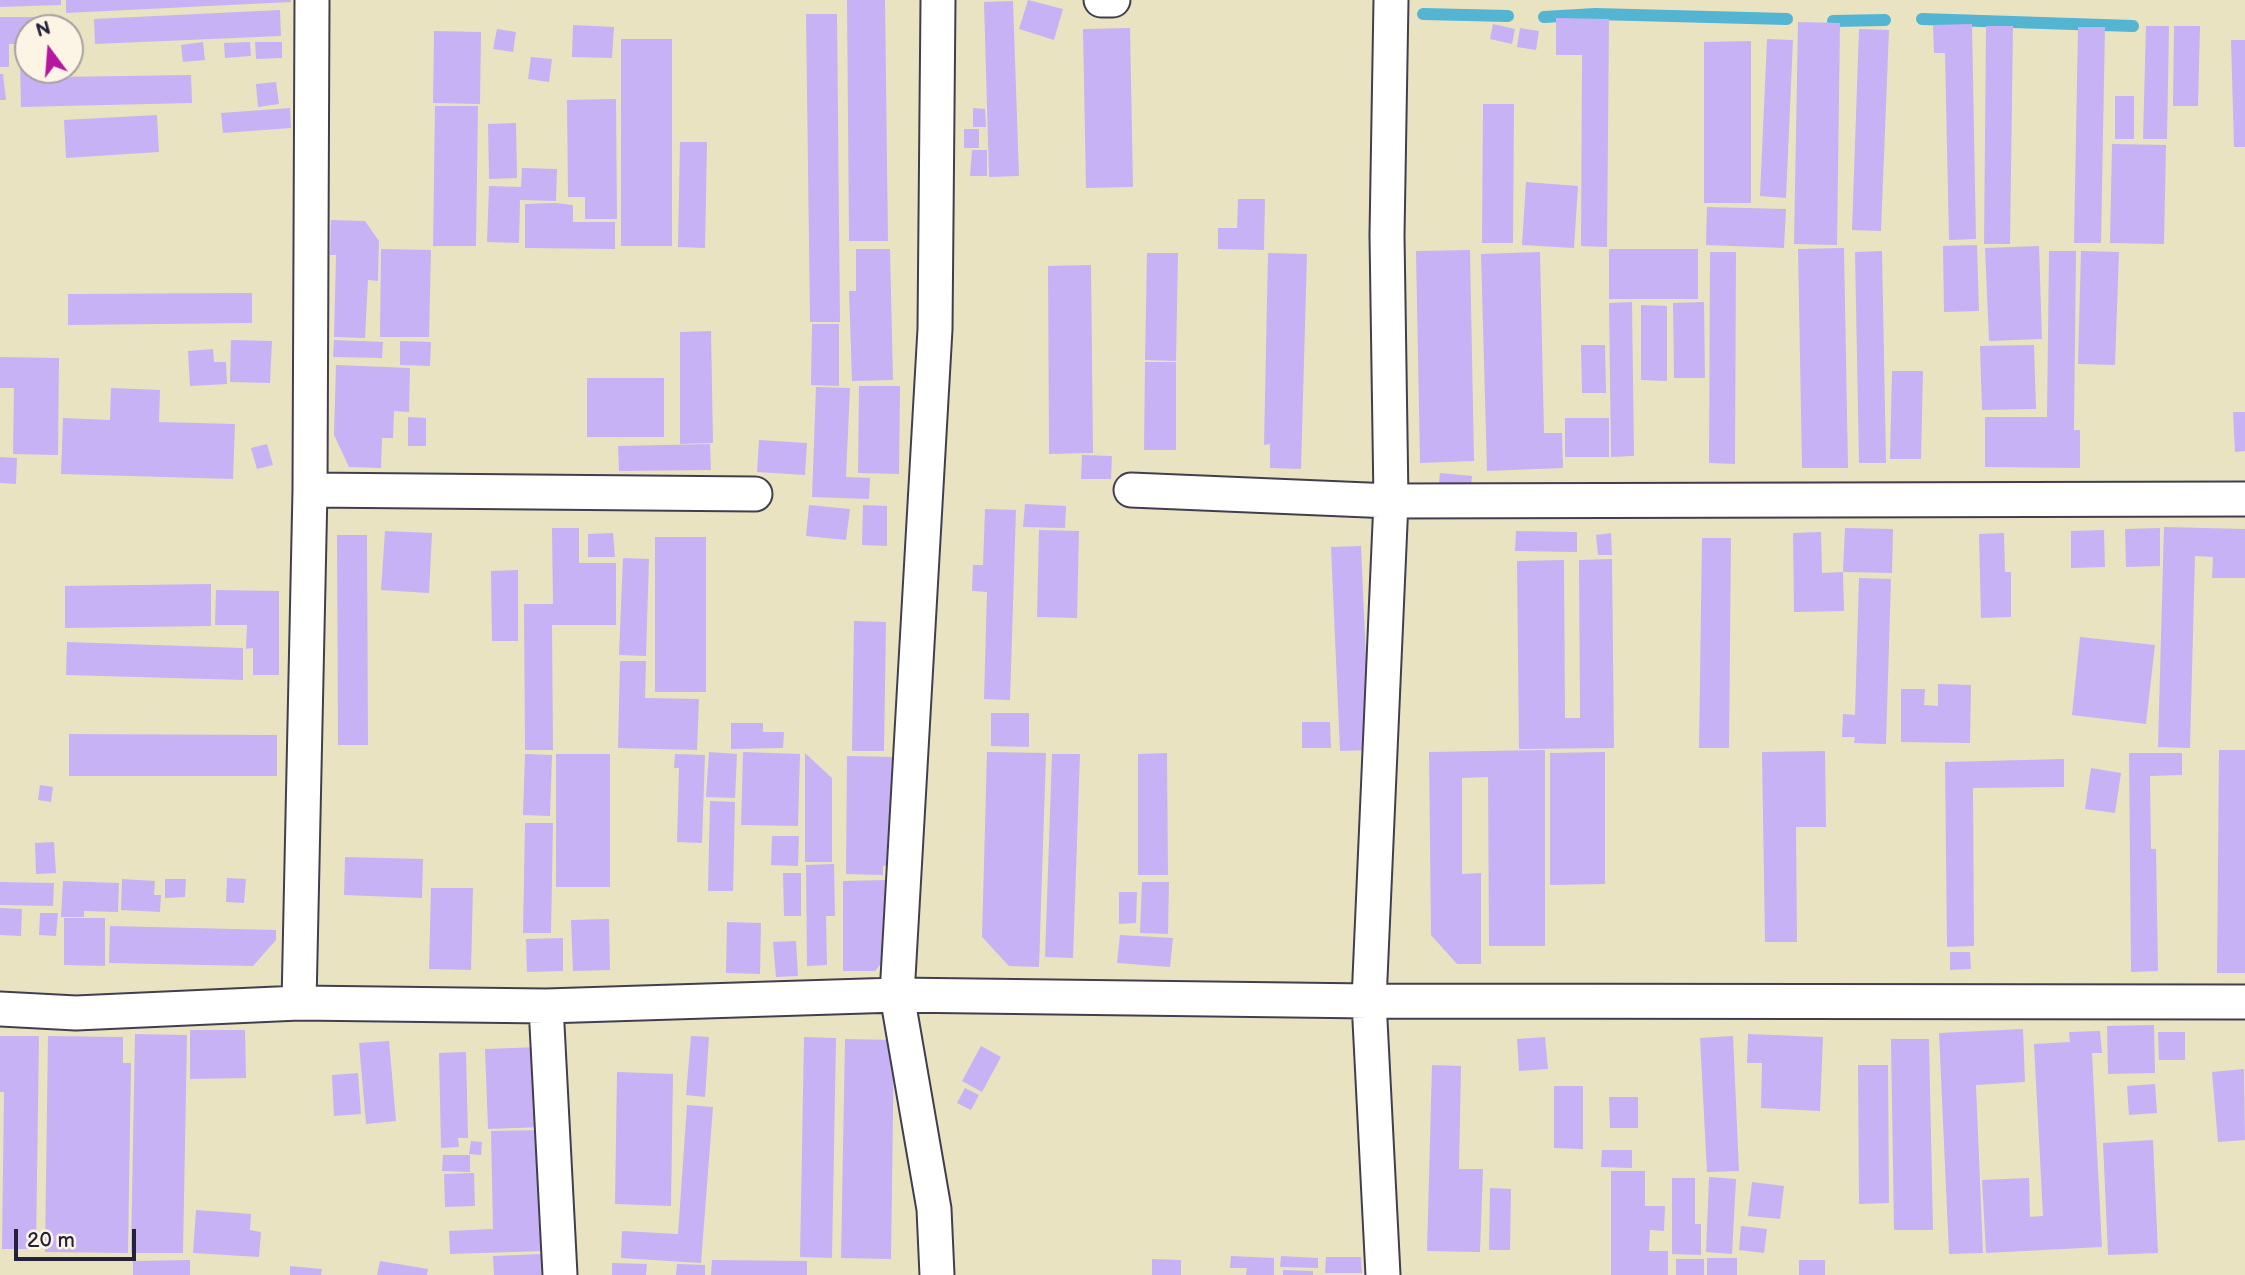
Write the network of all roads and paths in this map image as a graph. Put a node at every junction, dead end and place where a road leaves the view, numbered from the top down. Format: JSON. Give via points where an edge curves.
{"nodes":[{"id":1,"x":312,"y":0,"type":"edge"},
{"id":2,"x":938,"y":0,"type":"edge"},
{"id":3,"x":1101,"y":0,"type":"edge"},
{"id":4,"x":1113,"y":0,"type":"edge"},
{"id":5,"x":1391,"y":0,"type":"edge"},
{"id":6,"x":310,"y":490,"type":"junction"},
{"id":7,"x":1131,"y":490,"type":"dead end"},
{"id":8,"x":755,"y":494,"type":"dead end"},
{"id":9,"x":2245,"y":499,"type":"edge"},
{"id":10,"x":1391,"y":501,"type":"junction"},
{"id":11,"x":897,"y":995,"type":"junction"},
{"id":12,"x":1369,"y":1001,"type":"junction"},
{"id":13,"x":2245,"y":1002,"type":"edge"},
{"id":14,"x":299,"y":1003,"type":"junction"},
{"id":15,"x":546,"y":1006,"type":"junction"},
{"id":16,"x":0,"y":1009,"type":"edge"},
{"id":17,"x":560,"y":1275,"type":"edge"},
{"id":18,"x":937,"y":1275,"type":"edge"},
{"id":19,"x":1383,"y":1275,"type":"edge"}],
"edges":[{"from":1,"to":6,"type":"street"},
{"from":2,"to":11,"type":"street","via":[[935,329]]},
{"from":3,"to":4,"type":"street"},
{"from":5,"to":10,"type":"street","via":[[1387,235]]},
{"from":6,"to":8,"type":"street"},
{"from":6,"to":14,"type":"street"},
{"from":7,"to":10,"type":"street"},
{"from":9,"to":10,"type":"street"},
{"from":10,"to":12,"type":"street"},
{"from":11,"to":12,"type":"street"},
{"from":11,"to":15,"type":"street"},
{"from":11,"to":18,"type":"street","via":[[934,1209]]},
{"from":12,"to":13,"type":"street"},
{"from":12,"to":19,"type":"street"},
{"from":14,"to":15,"type":"street"},
{"from":14,"to":16,"type":"street","via":[[76,1013]]},
{"from":15,"to":17,"type":"street"}]}
